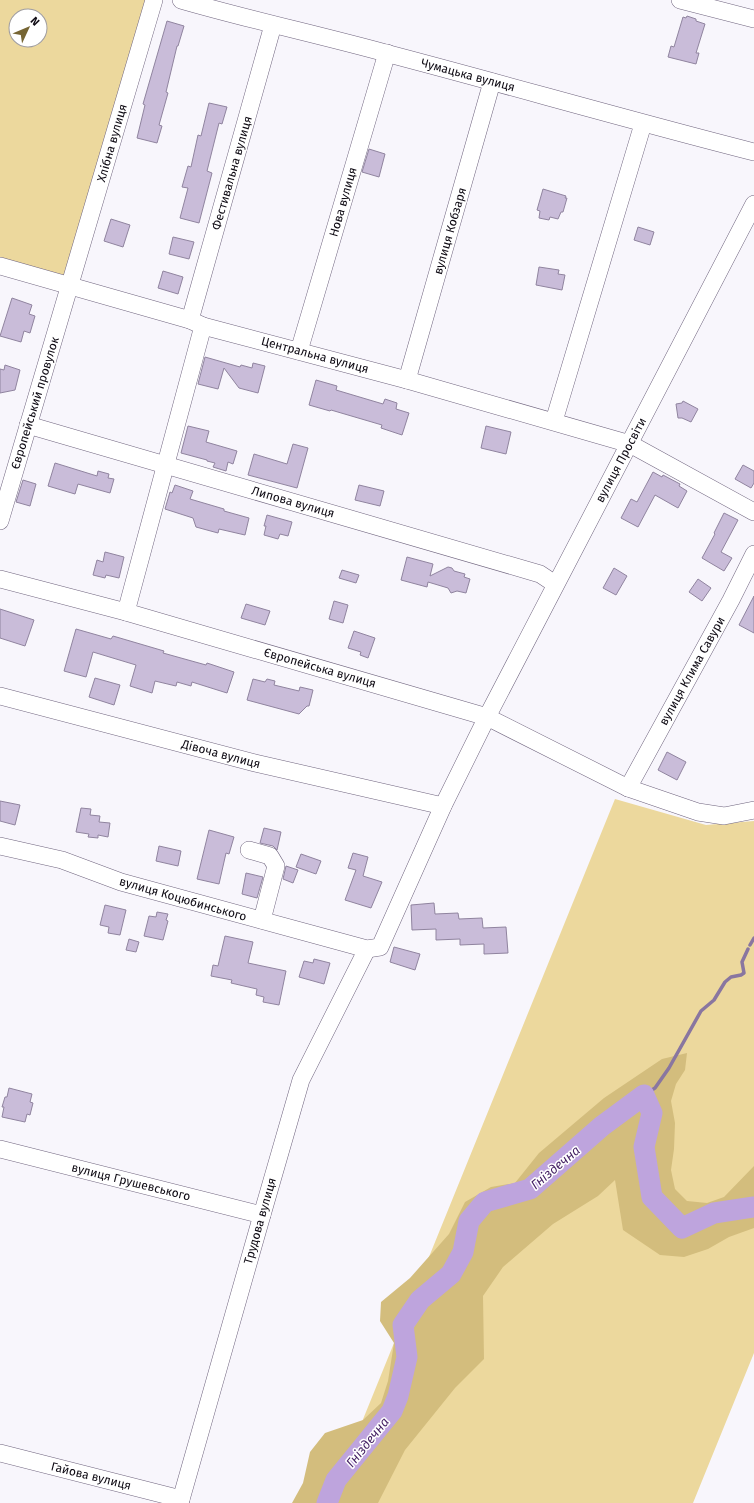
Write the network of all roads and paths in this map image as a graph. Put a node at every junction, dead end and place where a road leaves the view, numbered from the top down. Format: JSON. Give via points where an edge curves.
{"nodes":[{"id":1,"x":154,"y":0,"type":"edge"},
{"id":2,"x":181,"y":0,"type":"edge"},
{"id":3,"x":680,"y":0,"type":"edge"},
{"id":4,"x":754,"y":19,"type":"edge"},
{"id":5,"x":273,"y":25,"type":"junction"},
{"id":6,"x":387,"y":53,"type":"junction"},
{"id":7,"x":492,"y":82,"type":"junction"},
{"id":8,"x":643,"y":124,"type":"junction"},
{"id":9,"x":754,"y":152,"type":"edge"},
{"id":10,"x":754,"y":204,"type":"edge"},
{"id":11,"x":0,"y":266,"type":"edge"},
{"id":12,"x":70,"y":285,"type":"junction"},
{"id":13,"x":197,"y":323,"type":"junction"},
{"id":14,"x":300,"y":350,"type":"junction"},
{"id":15,"x":407,"y":380,"type":"junction"},
{"id":16,"x":554,"y":421,"type":"junction"},
{"id":17,"x":28,"y":425,"type":"junction"},
{"id":18,"x":630,"y":444,"type":"junction"},
{"id":19,"x":164,"y":465,"type":"junction"},
{"id":20,"x":754,"y":512,"type":"edge"},
{"id":21,"x":0,"y":521,"type":"edge"},
{"id":22,"x":754,"y":554,"type":"edge"},
{"id":23,"x":0,"y":579,"type":"edge"},
{"id":24,"x":555,"y":584,"type":"junction"},
{"id":25,"x":126,"y":612,"type":"junction"},
{"id":26,"x":0,"y":696,"type":"edge"},
{"id":27,"x":487,"y":716,"type":"junction"},
{"id":28,"x":628,"y":788,"type":"junction"},
{"id":29,"x":443,"y":806,"type":"junction"},
{"id":30,"x":754,"y":810,"type":"edge"},
{"id":31,"x":0,"y":846,"type":"edge"},
{"id":32,"x":249,"y":850,"type":"dead end"},
{"id":33,"x":262,"y":920,"type":"junction"},
{"id":34,"x":368,"y":949,"type":"junction"},
{"id":35,"x":0,"y":1149,"type":"edge"},
{"id":36,"x":262,"y":1215,"type":"junction"},
{"id":37,"x":0,"y":1453,"type":"edge"},
{"id":38,"x":181,"y":1501,"type":"edge"}],
"edges":[{"from":1,"to":12,"type":"street","name":"Хлібна вулиця"},
{"from":2,"to":5,"type":"street","name":"Чумацька вулиця"},
{"from":3,"to":4,"type":"street"},
{"from":5,"to":6,"type":"street","name":"Чумацька вулиця"},
{"from":5,"to":13,"type":"street","name":"Фестивальна вулиця"},
{"from":6,"to":7,"type":"street","name":"Чумацька вулиця"},
{"from":6,"to":14,"type":"street","name":"Нова вулиця"},
{"from":7,"to":8,"type":"street","name":"Чумацька вулиця"},
{"from":7,"to":15,"type":"street","name":"вулиця Кобзаря"},
{"from":8,"to":9,"type":"street","name":"Чумацька вулиця"},
{"from":8,"to":16,"type":"street"},
{"from":10,"to":18,"type":"street","name":"вулиця Просвіти"},
{"from":11,"to":12,"type":"street","name":"Центральна вулиця"},
{"from":12,"to":13,"type":"street","name":"Центральна вулиця"},
{"from":12,"to":17,"type":"street","name":"Європейський провулок"},
{"from":13,"to":14,"type":"street","name":"Центральна вулиця"},
{"from":13,"to":19,"type":"street","name":"Фестивальна вулиця"},
{"from":14,"to":15,"type":"street","name":"Центральна вулиця"},
{"from":15,"to":16,"type":"street","name":"Центральна вулиця"},
{"from":16,"to":18,"type":"street","name":"Центральна вулиця"},
{"from":17,"to":19,"type":"street","name":"Липова вулиця"},
{"from":17,"to":21,"type":"street","name":"Європейський провулок"},
{"from":18,"to":20,"type":"street","name":"Центральна вулиця"},
{"from":18,"to":24,"type":"street","name":"вулиця Просвіти"},
{"from":19,"to":24,"type":"street","name":"Липова вулиця","via":[[540,574]]},
{"from":19,"to":25,"type":"street","name":"Фестивальна вулиця"},
{"from":22,"to":28,"type":"street","name":"вулиця Клима Савури"},
{"from":23,"to":25,"type":"street","name":"Європейська вулиця"},
{"from":24,"to":27,"type":"street","name":"вулиця Просвіти"},
{"from":25,"to":27,"type":"street","name":"Європейська вулиця"},
{"from":26,"to":29,"type":"street","name":"Дівоча вулиця","via":[[255,763]]},
{"from":27,"to":28,"type":"street","name":"Європейська вулиця"},
{"from":27,"to":29,"type":"street","name":"вулиця Просвіти"},
{"from":28,"to":30,"type":"street","name":"Європейська вулиця","via":[[698,812],[724,816]]},
{"from":29,"to":34,"type":"street","name":"вулиця Просвіти","via":[[380,946]]},
{"from":31,"to":33,"type":"street","name":"вулиця Коцюбинського","via":[[62,860],[121,882]]},
{"from":32,"to":33,"type":"street","via":[[270,856],[276,866]]},
{"from":33,"to":34,"type":"street","name":"вулиця Коцюбинського"},
{"from":34,"to":36,"type":"street","name":"Трудова вулиця","via":[[302,1080]]},
{"from":35,"to":36,"type":"street","name":"вулиця Грушевського"},
{"from":36,"to":38,"type":"street","name":"Трудова вулиця"},
{"from":37,"to":38,"type":"street","name":"Гайова вулиця"}]}
